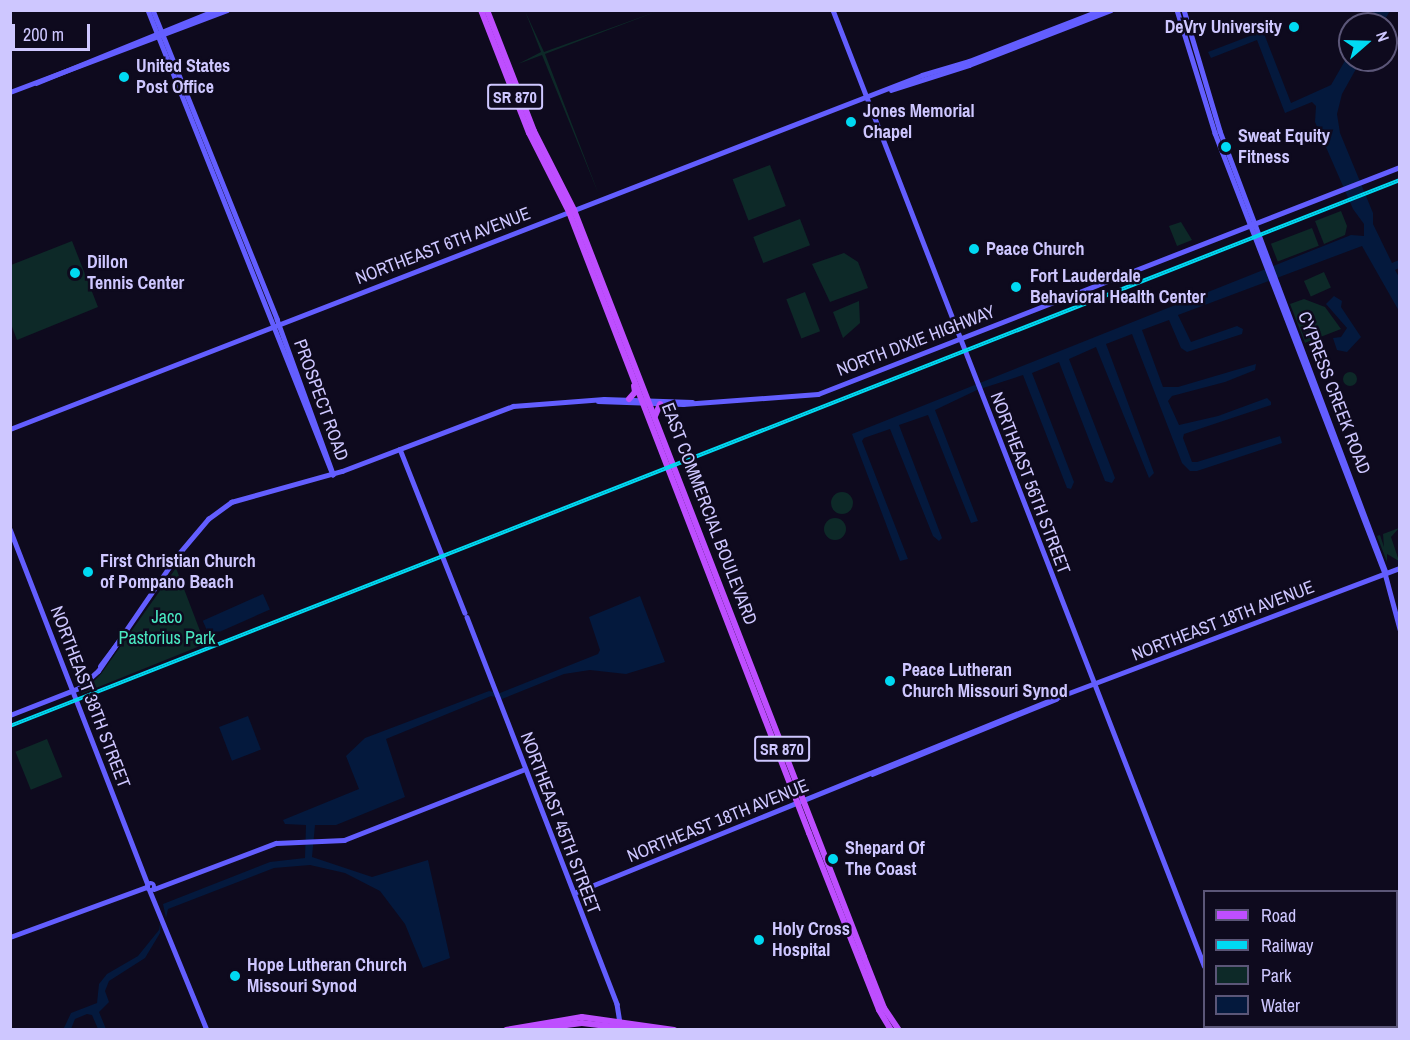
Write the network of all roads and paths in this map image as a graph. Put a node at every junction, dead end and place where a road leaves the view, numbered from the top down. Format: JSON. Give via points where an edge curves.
{"nodes":[{"id":1,"x":151,"y":10,"type":"edge"},
{"id":2,"x":216,"y":10,"type":"edge"},
{"id":3,"x":227,"y":10,"type":"edge"},
{"id":4,"x":833,"y":10,"type":"edge"},
{"id":5,"x":1101,"y":10,"type":"edge"},
{"id":6,"x":1111,"y":10,"type":"edge"},
{"id":7,"x":1177,"y":10,"type":"edge"},
{"id":8,"x":1184,"y":10,"type":"edge"},
{"id":9,"x":485,"y":12,"type":"edge"},
{"id":10,"x":160,"y":34,"type":"junction"},
{"id":11,"x":507,"y":68,"type":"junction"},
{"id":12,"x":886,"y":90,"type":"junction"},
{"id":13,"x":10,"y":92,"type":"edge"},
{"id":14,"x":867,"y":99,"type":"junction"},
{"id":15,"x":531,"y":130,"type":"junction"},
{"id":16,"x":1218,"y":132,"type":"junction"},
{"id":17,"x":1400,"y":166,"type":"edge"},
{"id":18,"x":572,"y":211,"type":"junction"},
{"id":19,"x":1252,"y":224,"type":"junction"},
{"id":20,"x":601,"y":286,"type":"junction"},
{"id":21,"x":276,"y":324,"type":"junction"},
{"id":22,"x":958,"y":339,"type":"junction"},
{"id":23,"x":622,"y":340,"type":"junction"},
{"id":24,"x":634,"y":379,"type":"junction"},
{"id":25,"x":629,"y":399,"type":"junction"},
{"id":26,"x":598,"y":401,"type":"junction"},
{"id":27,"x":646,"y":402,"type":"junction"},
{"id":28,"x":692,"y":402,"type":"junction"},
{"id":29,"x":660,"y":404,"type":"junction"},
{"id":30,"x":655,"y":417,"type":"junction"},
{"id":31,"x":10,"y":429,"type":"edge"},
{"id":32,"x":400,"y":449,"type":"junction"},
{"id":33,"x":333,"y":474,"type":"junction"},
{"id":34,"x":684,"y":509,"type":"junction"},
{"id":35,"x":697,"y":525,"type":"junction"},
{"id":36,"x":10,"y":529,"type":"edge"},
{"id":37,"x":1400,"y":568,"type":"edge"},
{"id":38,"x":1385,"y":573,"type":"junction"},
{"id":39,"x":717,"y":585,"type":"junction"},
{"id":40,"x":1400,"y":629,"type":"edge"},
{"id":41,"x":1095,"y":684,"type":"junction"},
{"id":42,"x":74,"y":690,"type":"junction"},
{"id":43,"x":10,"y":715,"type":"edge"},
{"id":44,"x":525,"y":769,"type":"junction"},
{"id":45,"x":800,"y":803,"type":"junction"},
{"id":46,"x":151,"y":887,"type":"junction"},
{"id":47,"x":832,"y":891,"type":"junction"},
{"id":48,"x":574,"y":893,"type":"junction"},
{"id":49,"x":841,"y":898,"type":"junction"},
{"id":50,"x":10,"y":937,"type":"edge"},
{"id":51,"x":1203,"y":962,"type":"edge"},
{"id":52,"x":620,"y":1023,"type":"junction"},
{"id":53,"x":655,"y":1028,"type":"edge"},
{"id":54,"x":207,"y":1029,"type":"edge"},
{"id":55,"x":506,"y":1029,"type":"edge"},
{"id":56,"x":529,"y":1029,"type":"edge"},
{"id":57,"x":641,"y":1029,"type":"edge"},
{"id":58,"x":674,"y":1029,"type":"edge"},
{"id":59,"x":891,"y":1029,"type":"edge"},
{"id":60,"x":899,"y":1029,"type":"edge"}],
"edges":[{"from":1,"to":10,"type":"street","name":"PROSPECT ROAD"},
{"from":2,"to":10,"type":"street"},
{"from":3,"to":10,"type":"street"},
{"from":4,"to":14,"type":"street","name":"NORTHEAST 56TH STREET"},
{"from":5,"to":12,"type":"street","name":"NORTHEAST 6TH AVENUE"},
{"from":6,"to":12,"type":"street","name":"NORTHEAST 6TH AVENUE","via":[[969,66]]},
{"from":7,"to":16,"type":"street","via":[[1210,120]]},
{"from":8,"to":16,"type":"street"},
{"from":9,"to":11,"type":"main road","number":"SR 870"},
{"from":9,"to":11,"type":"main road","number":"SR 870","via":[[492,40]]},
{"from":10,"to":13,"type":"street"},
{"from":10,"to":21,"type":"street","name":"PROSPECT ROAD"},
{"from":11,"to":15,"type":"main road","number":"SR 870"},
{"from":11,"to":15,"type":"main road","number":"SR 870","via":[[518,106]]},
{"from":12,"to":14,"type":"street","name":"NORTHEAST 6TH AVENUE"},
{"from":14,"to":18,"type":"street","name":"NORTHEAST 6TH AVENUE"},
{"from":14,"to":22,"type":"street","name":"NORTHEAST 56TH STREET"},
{"from":15,"to":18,"type":"main road","number":"SR 870"},
{"from":15,"to":18,"type":"main road","number":"SR 870"},
{"from":16,"to":19,"type":"street"},
{"from":16,"to":19,"type":"street"},
{"from":17,"to":19,"type":"street","name":"NORTH DIXIE HIGHWAY"},
{"from":18,"to":20,"type":"main road","number":"SR 870"},
{"from":18,"to":20,"type":"main road","number":"SR 870"},
{"from":18,"to":21,"type":"street","name":"NORTHEAST 6TH AVENUE"},
{"from":19,"to":22,"type":"street","name":"NORTH DIXIE HIGHWAY"},
{"from":19,"to":38,"type":"street","name":"CYPRESS CREEK ROAD"},
{"from":20,"to":23,"type":"main road","name":"EAST COMMERCIAL BOULEVARD","number":"SR 870"},
{"from":21,"to":31,"type":"street","name":"NORTHEAST 6TH AVENUE"},
{"from":21,"to":33,"type":"street","name":"PROSPECT ROAD"},
{"from":22,"to":28,"type":"street","name":"NORTH DIXIE HIGHWAY","via":[[818,394]]},
{"from":22,"to":41,"type":"street","name":"NORTHEAST 56TH STREET"},
{"from":23,"to":24,"type":"main road","name":"EAST COMMERCIAL BOULEVARD","number":"SR 870"},
{"from":23,"to":27,"type":"main road","name":"EAST COMMERCIAL BOULEVARD","number":"SR 870"},
{"from":24,"to":25,"type":"main road","via":[[635,392]]},
{"from":24,"to":27,"type":"main road","name":"EAST COMMERCIAL BOULEVARD","number":"SR 870"},
{"from":25,"to":26,"type":"street","name":"NORTH DIXIE HIGHWAY"},
{"from":25,"to":27,"type":"street","name":"NORTH DIXIE HIGHWAY"},
{"from":26,"to":27,"type":"street","name":"NORTH DIXIE HIGHWAY"},
{"from":26,"to":32,"type":"street","name":"NORTH DIXIE HIGHWAY","via":[[513,406]]},
{"from":27,"to":28,"type":"street","name":"NORTH DIXIE HIGHWAY"},
{"from":27,"to":29,"type":"street","name":"NORTH DIXIE HIGHWAY"},
{"from":27,"to":30,"type":"main road","name":"EAST COMMERCIAL BOULEVARD","number":"SR 870"},
{"from":27,"to":34,"type":"main road","name":"EAST COMMERCIAL BOULEVARD","number":"SR 870"},
{"from":28,"to":29,"type":"street","name":"NORTH DIXIE HIGHWAY"},
{"from":29,"to":30,"type":"main road"},
{"from":30,"to":35,"type":"main road","name":"EAST COMMERCIAL BOULEVARD","number":"SR 870"},
{"from":32,"to":33,"type":"street","name":"NORTH DIXIE HIGHWAY"},
{"from":32,"to":44,"type":"street","name":"NORTHEAST 45TH STREET"},
{"from":33,"to":42,"type":"street","name":"NORTH DIXIE HIGHWAY","via":[[252,494],[221,508],[177,557],[98,671]]},
{"from":34,"to":35,"type":"main road"},
{"from":34,"to":39,"type":"main road","name":"EAST COMMERCIAL BOULEVARD","number":"SR 870","via":[[711,579]]},
{"from":35,"to":39,"type":"main road","name":"EAST COMMERCIAL BOULEVARD","number":"SR 870"},
{"from":36,"to":42,"type":"street","name":"NORTHEAST 38TH STREET"},
{"from":37,"to":38,"type":"street","name":"NORTHEAST 18TH AVENUE"},
{"from":38,"to":40,"type":"street","name":"CYPRESS CREEK ROAD"},
{"from":38,"to":41,"type":"street","name":"NORTHEAST 18TH AVENUE"},
{"from":39,"to":45,"type":"main road","name":"EAST COMMERCIAL BOULEVARD","number":"SR 870"},
{"from":39,"to":45,"type":"main road","name":"EAST COMMERCIAL BOULEVARD","number":"SR 870","via":[[723,592]]},
{"from":41,"to":45,"type":"street","name":"NORTHEAST 18TH AVENUE"},
{"from":41,"to":51,"type":"street","name":"NORTHEAST 56TH STREET"},
{"from":42,"to":43,"type":"street","name":"NORTH DIXIE HIGHWAY"},
{"from":42,"to":46,"type":"street","name":"NORTHEAST 38TH STREET"},
{"from":44,"to":46,"type":"street","via":[[344,840],[302,840],[256,849]]},
{"from":44,"to":48,"type":"street","name":"NORTHEAST 45TH STREET"},
{"from":45,"to":47,"type":"main road","name":"EAST COMMERCIAL BOULEVARD","number":"SR 870"},
{"from":45,"to":48,"type":"street","name":"NORTHEAST 18TH AVENUE"},
{"from":45,"to":49,"type":"main road","name":"EAST COMMERCIAL BOULEVARD","number":"SR 870"},
{"from":46,"to":50,"type":"street"},
{"from":46,"to":54,"type":"street","name":"NORTHEAST 38TH STREET"},
{"from":47,"to":49,"type":"main road"},
{"from":47,"to":59,"type":"main road","name":"EAST COMMERCIAL BOULEVARD","number":"SR 870","via":[[879,1010]]},
{"from":48,"to":52,"type":"street","name":"NORTHEAST 45TH STREET"},
{"from":49,"to":60,"type":"main road","name":"EAST COMMERCIAL BOULEVARD","number":"SR 870","via":[[884,1008]]},
{"from":52,"to":53,"type":"main road"},
{"from":52,"to":55,"type":"main road","via":[[561,1018]]},
{"from":52,"to":56,"type":"main road"},
{"from":52,"to":57,"type":"main road"},
{"from":53,"to":58,"type":"main road"}]}
